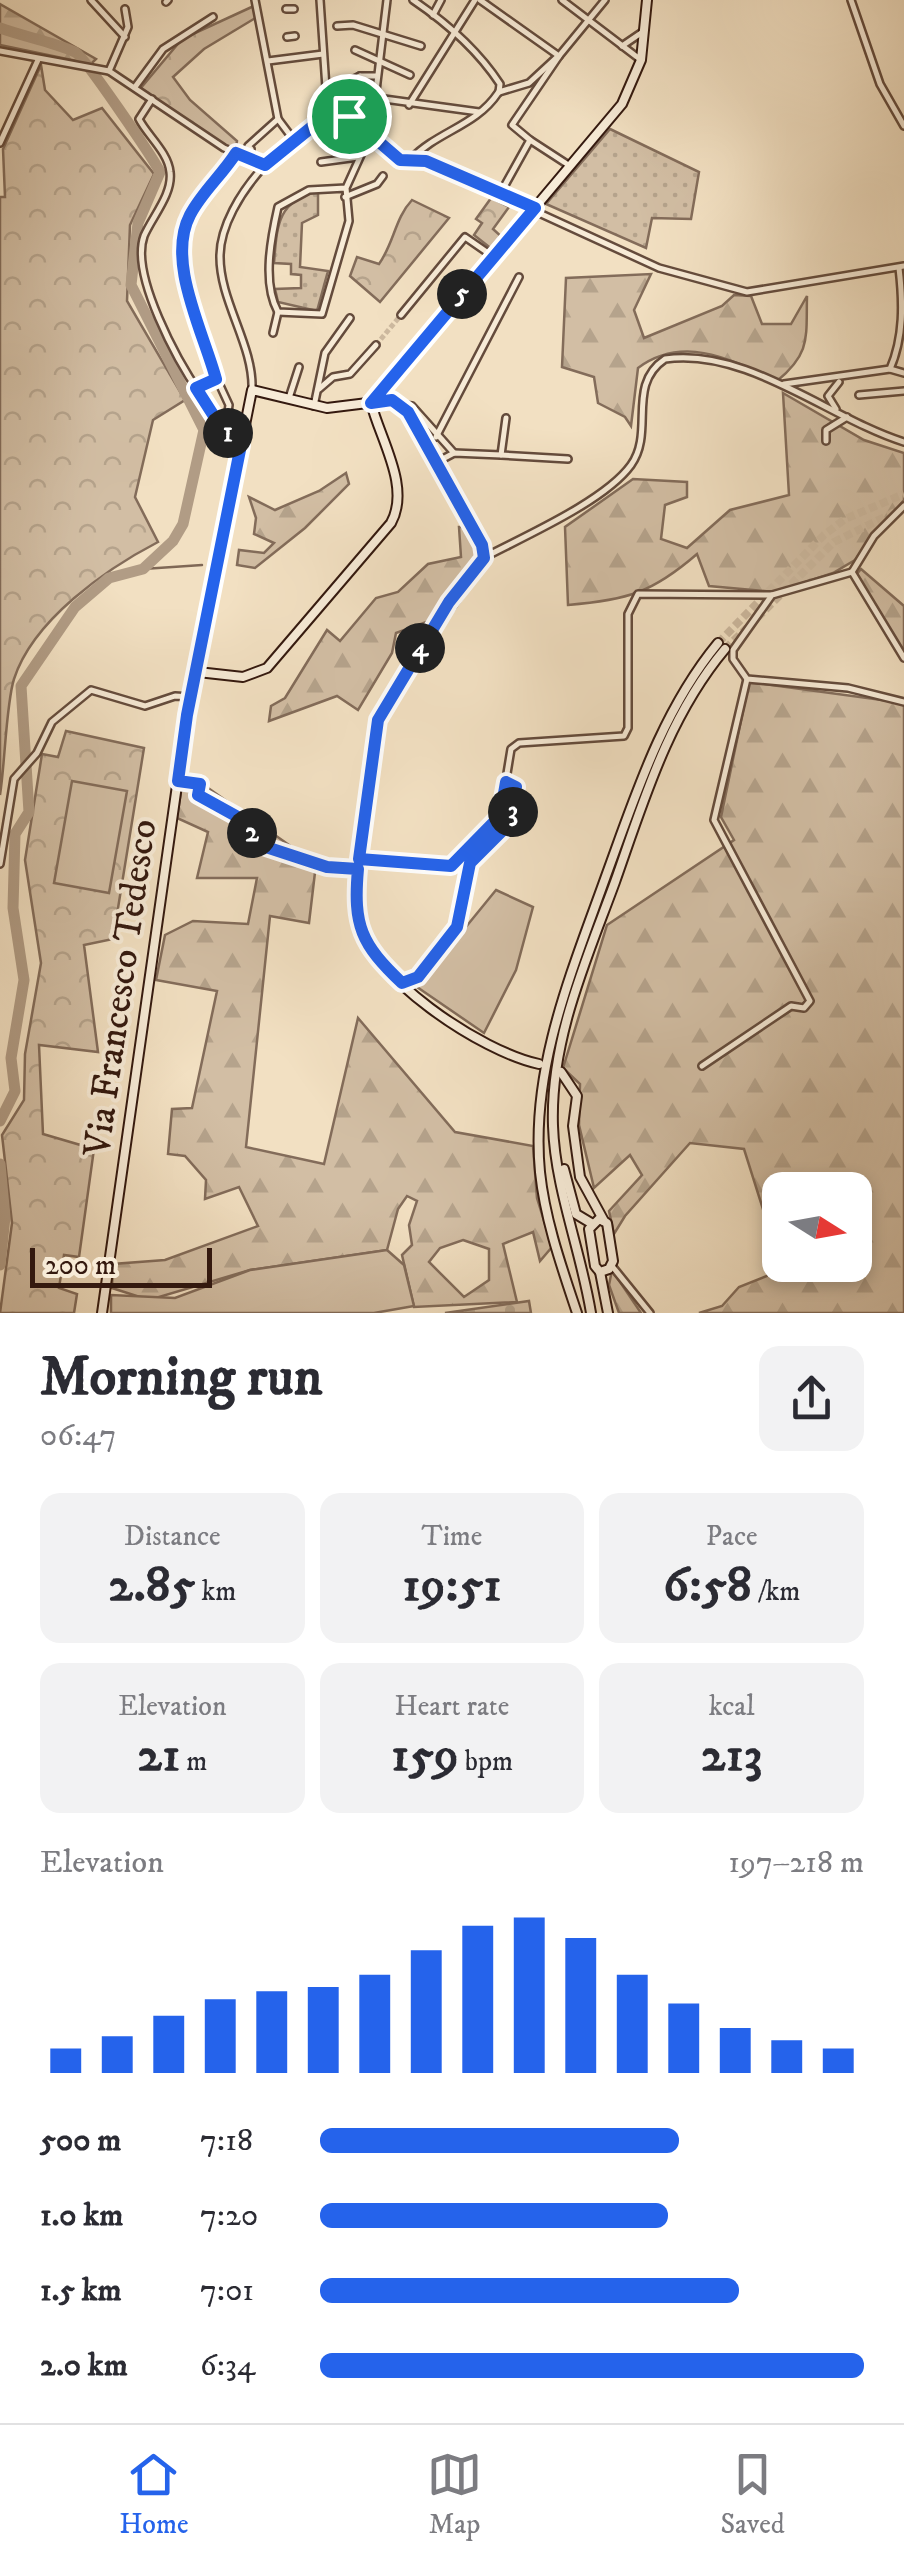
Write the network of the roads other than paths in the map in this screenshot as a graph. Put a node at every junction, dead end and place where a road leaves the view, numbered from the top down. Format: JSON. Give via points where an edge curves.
{"nodes":[{"id":1,"x":91,"y":0,"type":"edge"},
{"id":2,"x":254,"y":0,"type":"edge"},
{"id":3,"x":320,"y":0,"type":"edge"},
{"id":4,"x":388,"y":0,"type":"edge"},
{"id":5,"x":412,"y":0,"type":"edge"},
{"id":6,"x":441,"y":0,"type":"edge"},
{"id":7,"x":478,"y":0,"type":"edge"},
{"id":8,"x":562,"y":0,"type":"edge"},
{"id":9,"x":605,"y":0,"type":"edge"},
{"id":10,"x":647,"y":0,"type":"edge"},
{"id":11,"x":851,"y":0,"type":"edge"},
{"id":12,"x":125,"y":10,"type":"dead end"},
{"id":13,"x":433,"y":14,"type":"junction"},
{"id":14,"x":213,"y":17,"type":"dead end"},
{"id":15,"x":588,"y":22,"type":"junction"},
{"id":16,"x":336,"y":26,"type":"dead end"},
{"id":17,"x":454,"y":29,"type":"junction"},
{"id":18,"x":644,"y":30,"type":"junction"},
{"id":19,"x":384,"y":35,"type":"junction"},
{"id":20,"x":125,"y":37,"type":"junction"},
{"id":21,"x":421,"y":46,"type":"dead end"},
{"id":22,"x":622,"y":46,"type":"junction"},
{"id":23,"x":356,"y":50,"type":"dead end"},
{"id":24,"x":0,"y":51,"type":"edge"},
{"id":25,"x":324,"y":54,"type":"junction"},
{"id":26,"x":559,"y":56,"type":"junction"},
{"id":27,"x":380,"y":58,"type":"junction"},
{"id":28,"x":38,"y":59,"type":"junction"},
{"id":29,"x":641,"y":60,"type":"junction"},
{"id":30,"x":268,"y":61,"type":"junction"},
{"id":31,"x":108,"y":72,"type":"junction"},
{"id":32,"x":410,"y":75,"type":"dead end"},
{"id":33,"x":360,"y":76,"type":"junction"},
{"id":34,"x":376,"y":76,"type":"junction"},
{"id":35,"x":135,"y":87,"type":"junction"},
{"id":36,"x":328,"y":92,"type":"junction"},
{"id":37,"x":499,"y":92,"type":"junction"},
{"id":38,"x":152,"y":98,"type":"junction"},
{"id":39,"x":372,"y":100,"type":"junction"},
{"id":40,"x":409,"y":105,"type":"junction"},
{"id":41,"x":479,"y":112,"type":"junction"},
{"id":42,"x":349,"y":116,"type":"junction"},
{"id":43,"x":328,"y":117,"type":"junction"},
{"id":44,"x":278,"y":119,"type":"junction"},
{"id":45,"x":904,"y":126,"type":"edge"},
{"id":46,"x":370,"y":134,"type":"junction"},
{"id":47,"x":292,"y":139,"type":"junction"},
{"id":48,"x":530,"y":140,"type":"junction"},
{"id":49,"x":0,"y":143,"type":"edge"},
{"id":50,"x":236,"y":153,"type":"junction"},
{"id":51,"x":244,"y":156,"type":"junction"},
{"id":52,"x":358,"y":157,"type":"junction"},
{"id":53,"x":411,"y":158,"type":"junction"},
{"id":54,"x":321,"y":162,"type":"dead end"},
{"id":55,"x":265,"y":165,"type":"junction"},
{"id":56,"x":570,"y":166,"type":"junction"},
{"id":57,"x":383,"y":176,"type":"dead end"},
{"id":58,"x":346,"y":188,"type":"junction"},
{"id":59,"x":500,"y":194,"type":"junction"},
{"id":60,"x":345,"y":197,"type":"junction"},
{"id":61,"x":535,"y":208,"type":"junction"},
{"id":62,"x":494,"y":257,"type":"junction"},
{"id":63,"x":901,"y":267,"type":"edge"},
{"id":64,"x":519,"y":278,"type":"dead end"},
{"id":65,"x":904,"y":298,"type":"edge"},
{"id":66,"x":278,"y":312,"type":"junction"},
{"id":67,"x":401,"y":315,"type":"tunnel mouth"},
{"id":68,"x":350,"y":318,"type":"dead end"},
{"id":69,"x":273,"y":333,"type":"dead end"},
{"id":70,"x":376,"y":345,"type":"tunnel mouth"},
{"id":71,"x":299,"y":368,"type":"dead end"},
{"id":72,"x":890,"y":370,"type":"junction"},
{"id":73,"x":904,"y":373,"type":"edge"},
{"id":74,"x":846,"y":378,"type":"junction"},
{"id":75,"x":216,"y":379,"type":"junction"},
{"id":76,"x":780,"y":384,"type":"junction"},
{"id":77,"x":196,"y":388,"type":"junction"},
{"id":78,"x":252,"y":390,"type":"junction"},
{"id":79,"x":316,"y":391,"type":"junction"},
{"id":80,"x":904,"y":391,"type":"edge"},
{"id":81,"x":859,"y":395,"type":"dead end"},
{"id":82,"x":288,"y":398,"type":"junction"},
{"id":83,"x":371,"y":403,"type":"junction"},
{"id":84,"x":403,"y":405,"type":"junction"},
{"id":85,"x":314,"y":406,"type":"junction"},
{"id":86,"x":837,"y":411,"type":"junction"},
{"id":87,"x":847,"y":417,"type":"junction"},
{"id":88,"x":506,"y":418,"type":"dead end"},
{"id":89,"x":210,"y":433,"type":"dead end"},
{"id":90,"x":436,"y":437,"type":"junction"},
{"id":91,"x":826,"y":441,"type":"dead end"},
{"id":92,"x":904,"y":442,"type":"edge"},
{"id":93,"x":239,"y":443,"type":"junction"},
{"id":94,"x":454,"y":453,"type":"junction"},
{"id":95,"x":501,"y":455,"type":"junction"},
{"id":96,"x":568,"y":459,"type":"dead end"},
{"id":97,"x":437,"y":462,"type":"junction"},
{"id":98,"x":904,"y":506,"type":"edge"},
{"id":99,"x":484,"y":558,"type":"junction"},
{"id":100,"x":852,"y":572,"type":"junction"},
{"id":101,"x":772,"y":595,"type":"junction"},
{"id":102,"x":904,"y":658,"type":"edge"},
{"id":103,"x":198,"y":672,"type":"junction"},
{"id":104,"x":747,"y":678,"type":"junction"},
{"id":105,"x":191,"y":697,"type":"junction"},
{"id":106,"x":904,"y":702,"type":"edge"},
{"id":107,"x":178,"y":781,"type":"junction"},
{"id":108,"x":506,"y":782,"type":"junction"},
{"id":109,"x":0,"y":864,"type":"edge"},
{"id":110,"x":358,"y":864,"type":"junction"},
{"id":111,"x":402,"y":983,"type":"junction"},
{"id":112,"x":539,"y":1064,"type":"dead end"},
{"id":113,"x":702,"y":1066,"type":"dead end"},
{"id":114,"x":561,"y":1072,"type":"dead end"},
{"id":115,"x":557,"y":1154,"type":"junction"},
{"id":116,"x":604,"y":1220,"type":"junction"},
{"id":117,"x":591,"y":1224,"type":"junction"},
{"id":118,"x":612,"y":1266,"type":"junction"},
{"id":119,"x":600,"y":1272,"type":"junction"},
{"id":120,"x":102,"y":1313,"type":"edge"},
{"id":121,"x":577,"y":1313,"type":"edge"},
{"id":122,"x":591,"y":1313,"type":"edge"},
{"id":123,"x":608,"y":1313,"type":"edge"},
{"id":124,"x":650,"y":1313,"type":"edge"}],
"edges":[{"from":1,"to":20,"type":"street"},
{"from":2,"to":30,"type":"street"},
{"from":3,"to":25,"type":"street"},
{"from":4,"to":19,"type":"street"},
{"from":5,"to":13,"type":"street"},
{"from":6,"to":13,"type":"street"},
{"from":7,"to":17,"type":"street"},
{"from":7,"to":26,"type":"street"},
{"from":8,"to":15,"type":"street"},
{"from":9,"to":15,"type":"street"},
{"from":10,"to":18,"type":"street"},
{"from":11,"to":45,"type":"street","via":[[880,84]]},
{"from":12,"to":20,"type":"street"},
{"from":13,"to":17,"type":"street"},
{"from":14,"to":35,"type":"street","via":[[164,49]]},
{"from":15,"to":22,"type":"street"},
{"from":15,"to":26,"type":"street"},
{"from":16,"to":19,"type":"street"},
{"from":17,"to":37,"type":"street","via":[[492,71]]},
{"from":17,"to":40,"type":"street"},
{"from":18,"to":22,"type":"street"},
{"from":18,"to":29,"type":"street"},
{"from":19,"to":21,"type":"street"},
{"from":19,"to":27,"type":"street"},
{"from":20,"to":31,"type":"street"},
{"from":22,"to":29,"type":"street"},
{"from":23,"to":27,"type":"street"},
{"from":24,"to":28,"type":"street"},
{"from":25,"to":30,"type":"street"},
{"from":25,"to":36,"type":"street"},
{"from":26,"to":37,"type":"street","via":[[529,83]]},
{"from":26,"to":48,"type":"street","via":[[512,125]]},
{"from":27,"to":32,"type":"street"},
{"from":27,"to":34,"type":"street"},
{"from":28,"to":31,"type":"street"},
{"from":28,"to":49,"type":"street"},
{"from":29,"to":56,"type":"street","via":[[622,104]]},
{"from":30,"to":44,"type":"street"},
{"from":31,"to":35,"type":"street"},
{"from":33,"to":34,"type":"street"},
{"from":33,"to":36,"type":"street"},
{"from":33,"to":39,"type":"street"},
{"from":34,"to":39,"type":"street"},
{"from":35,"to":38,"type":"street"},
{"from":36,"to":43,"type":"street"},
{"from":37,"to":41,"type":"street"},
{"from":38,"to":50,"type":"street"},
{"from":38,"to":77,"type":"street","via":[[138,118],[170,171],[142,242],[142,264],[154,306]]},
{"from":39,"to":40,"type":"street"},
{"from":39,"to":42,"type":"street"},
{"from":40,"to":41,"type":"street"},
{"from":41,"to":53,"type":"street"},
{"from":42,"to":43,"type":"street"},
{"from":42,"to":46,"type":"street"},
{"from":43,"to":47,"type":"street"},
{"from":44,"to":47,"type":"street"},
{"from":44,"to":51,"type":"street"},
{"from":46,"to":52,"type":"street"},
{"from":46,"to":53,"type":"street","via":[[400,160]]},
{"from":47,"to":55,"type":"street"},
{"from":48,"to":56,"type":"street"},
{"from":48,"to":59,"type":"street"},
{"from":50,"to":51,"type":"street"},
{"from":50,"to":75,"type":"street","via":[[191,214],[180,248]]},
{"from":51,"to":55,"type":"street"},
{"from":52,"to":54,"type":"street"},
{"from":52,"to":58,"type":"street"},
{"from":53,"to":59,"type":"street"},
{"from":55,"to":78,"type":"street","via":[[235,208],[220,255]]},
{"from":56,"to":61,"type":"street"},
{"from":57,"to":60,"type":"street"},
{"from":58,"to":60,"type":"street"},
{"from":58,"to":66,"type":"street","via":[[309,190],[278,207],[271,254],[271,299]]},
{"from":59,"to":61,"type":"street"},
{"from":60,"to":66,"type":"street","via":[[349,221],[322,314]]},
{"from":61,"to":62,"type":"street"},
{"from":61,"to":63,"type":"street","via":[[659,268],[747,292]]},
{"from":62,"to":67,"type":"street","via":[[465,237]]},
{"from":62,"to":83,"type":"street"},
{"from":63,"to":65,"type":"street"},
{"from":64,"to":90,"type":"street"},
{"from":65,"to":72,"type":"street","via":[[900,346]]},
{"from":66,"to":69,"type":"street"},
{"from":68,"to":79,"type":"street","via":[[325,353]]},
{"from":70,"to":79,"type":"street","via":[[350,374]]},
{"from":71,"to":82,"type":"street"},
{"from":72,"to":73,"type":"street"},
{"from":72,"to":74,"type":"street"},
{"from":74,"to":76,"type":"street"},
{"from":74,"to":86,"type":"street","via":[[828,396]]},
{"from":75,"to":77,"type":"street"},
{"from":75,"to":89,"type":"street","via":[[228,423]]},
{"from":76,"to":86,"type":"street"},
{"from":76,"to":99,"type":"street","via":[[715,362],[666,359],[646,378],[641,442],[629,468],[554,522]]},
{"from":77,"to":93,"type":"street","bridge":true},
{"from":78,"to":82,"type":"street"},
{"from":78,"to":93,"type":"street","name":"Via Francesco Tedesco"},
{"from":79,"to":85,"type":"street"},
{"from":80,"to":81,"type":"street"},
{"from":82,"to":85,"type":"street"},
{"from":83,"to":84,"type":"street"},
{"from":83,"to":85,"type":"street"},
{"from":83,"to":103,"type":"street","via":[[398,487],[391,523],[267,668],[243,678]]},
{"from":84,"to":90,"type":"street","via":[[412,406]]},
{"from":84,"to":97,"type":"street"},
{"from":86,"to":87,"type":"street"},
{"from":87,"to":91,"type":"street","via":[[826,430]]},
{"from":87,"to":92,"type":"street"},
{"from":88,"to":95,"type":"street"},
{"from":90,"to":94,"type":"street"},
{"from":93,"to":103,"type":"street","name":"Via Francesco Tedesco"},
{"from":94,"to":95,"type":"street"},
{"from":94,"to":97,"type":"street"},
{"from":95,"to":96,"type":"street"},
{"from":97,"to":99,"type":"street"},
{"from":98,"to":100,"type":"street"},
{"from":99,"to":110,"type":"street","via":[[449,602],[378,720]]},
{"from":100,"to":101,"type":"street"},
{"from":100,"to":102,"type":"street"},
{"from":101,"to":104,"type":"street","via":[[733,650]]},
{"from":101,"to":108,"type":"street","via":[[638,594],[628,614],[624,736],[519,743],[511,749]]},
{"from":103,"to":105,"type":"street","name":"Via Francesco Tedesco"},
{"from":104,"to":106,"type":"street","via":[[848,688]]},
{"from":104,"to":113,"type":"street","via":[[714,820],[810,1001],[804,1008],[791,1006]]},
{"from":105,"to":107,"type":"street","name":"Via Francesco Tedesco"},
{"from":105,"to":109,"type":"street","via":[[146,706],[90,690],[52,722],[29,765],[14,778]]},
{"from":107,"to":110,"type":"street","via":[[200,784],[198,795],[236,816],[266,847],[319,862]]},
{"from":107,"to":120,"type":"street","name":"Via Francesco Tedesco"},
{"from":108,"to":110,"type":"street","via":[[500,816],[451,866]]},
{"from":108,"to":111,"type":"street","via":[[516,787],[512,814],[470,863],[457,927],[418,977]]},
{"from":110,"to":111,"type":"street","via":[[356,914],[364,940]]},
{"from":111,"to":112,"type":"street","via":[[505,1056]]},
{"from":114,"to":116,"type":"street","via":[[577,1096],[573,1126],[580,1177]]},
{"from":115,"to":117,"type":"street","via":[[576,1214]]},
{"from":115,"to":121,"type":"street","via":[[556,1068],[577,987],[664,749],[722,646],[689,680],[655,745],[585,932],[547,1060],[540,1171]]},
{"from":115,"to":122,"type":"street"},
{"from":116,"to":117,"type":"street"},
{"from":116,"to":118,"type":"street"},
{"from":117,"to":119,"type":"street"},
{"from":118,"to":119,"type":"street"},
{"from":118,"to":124,"type":"street"},
{"from":119,"to":123,"type":"street"}]}
